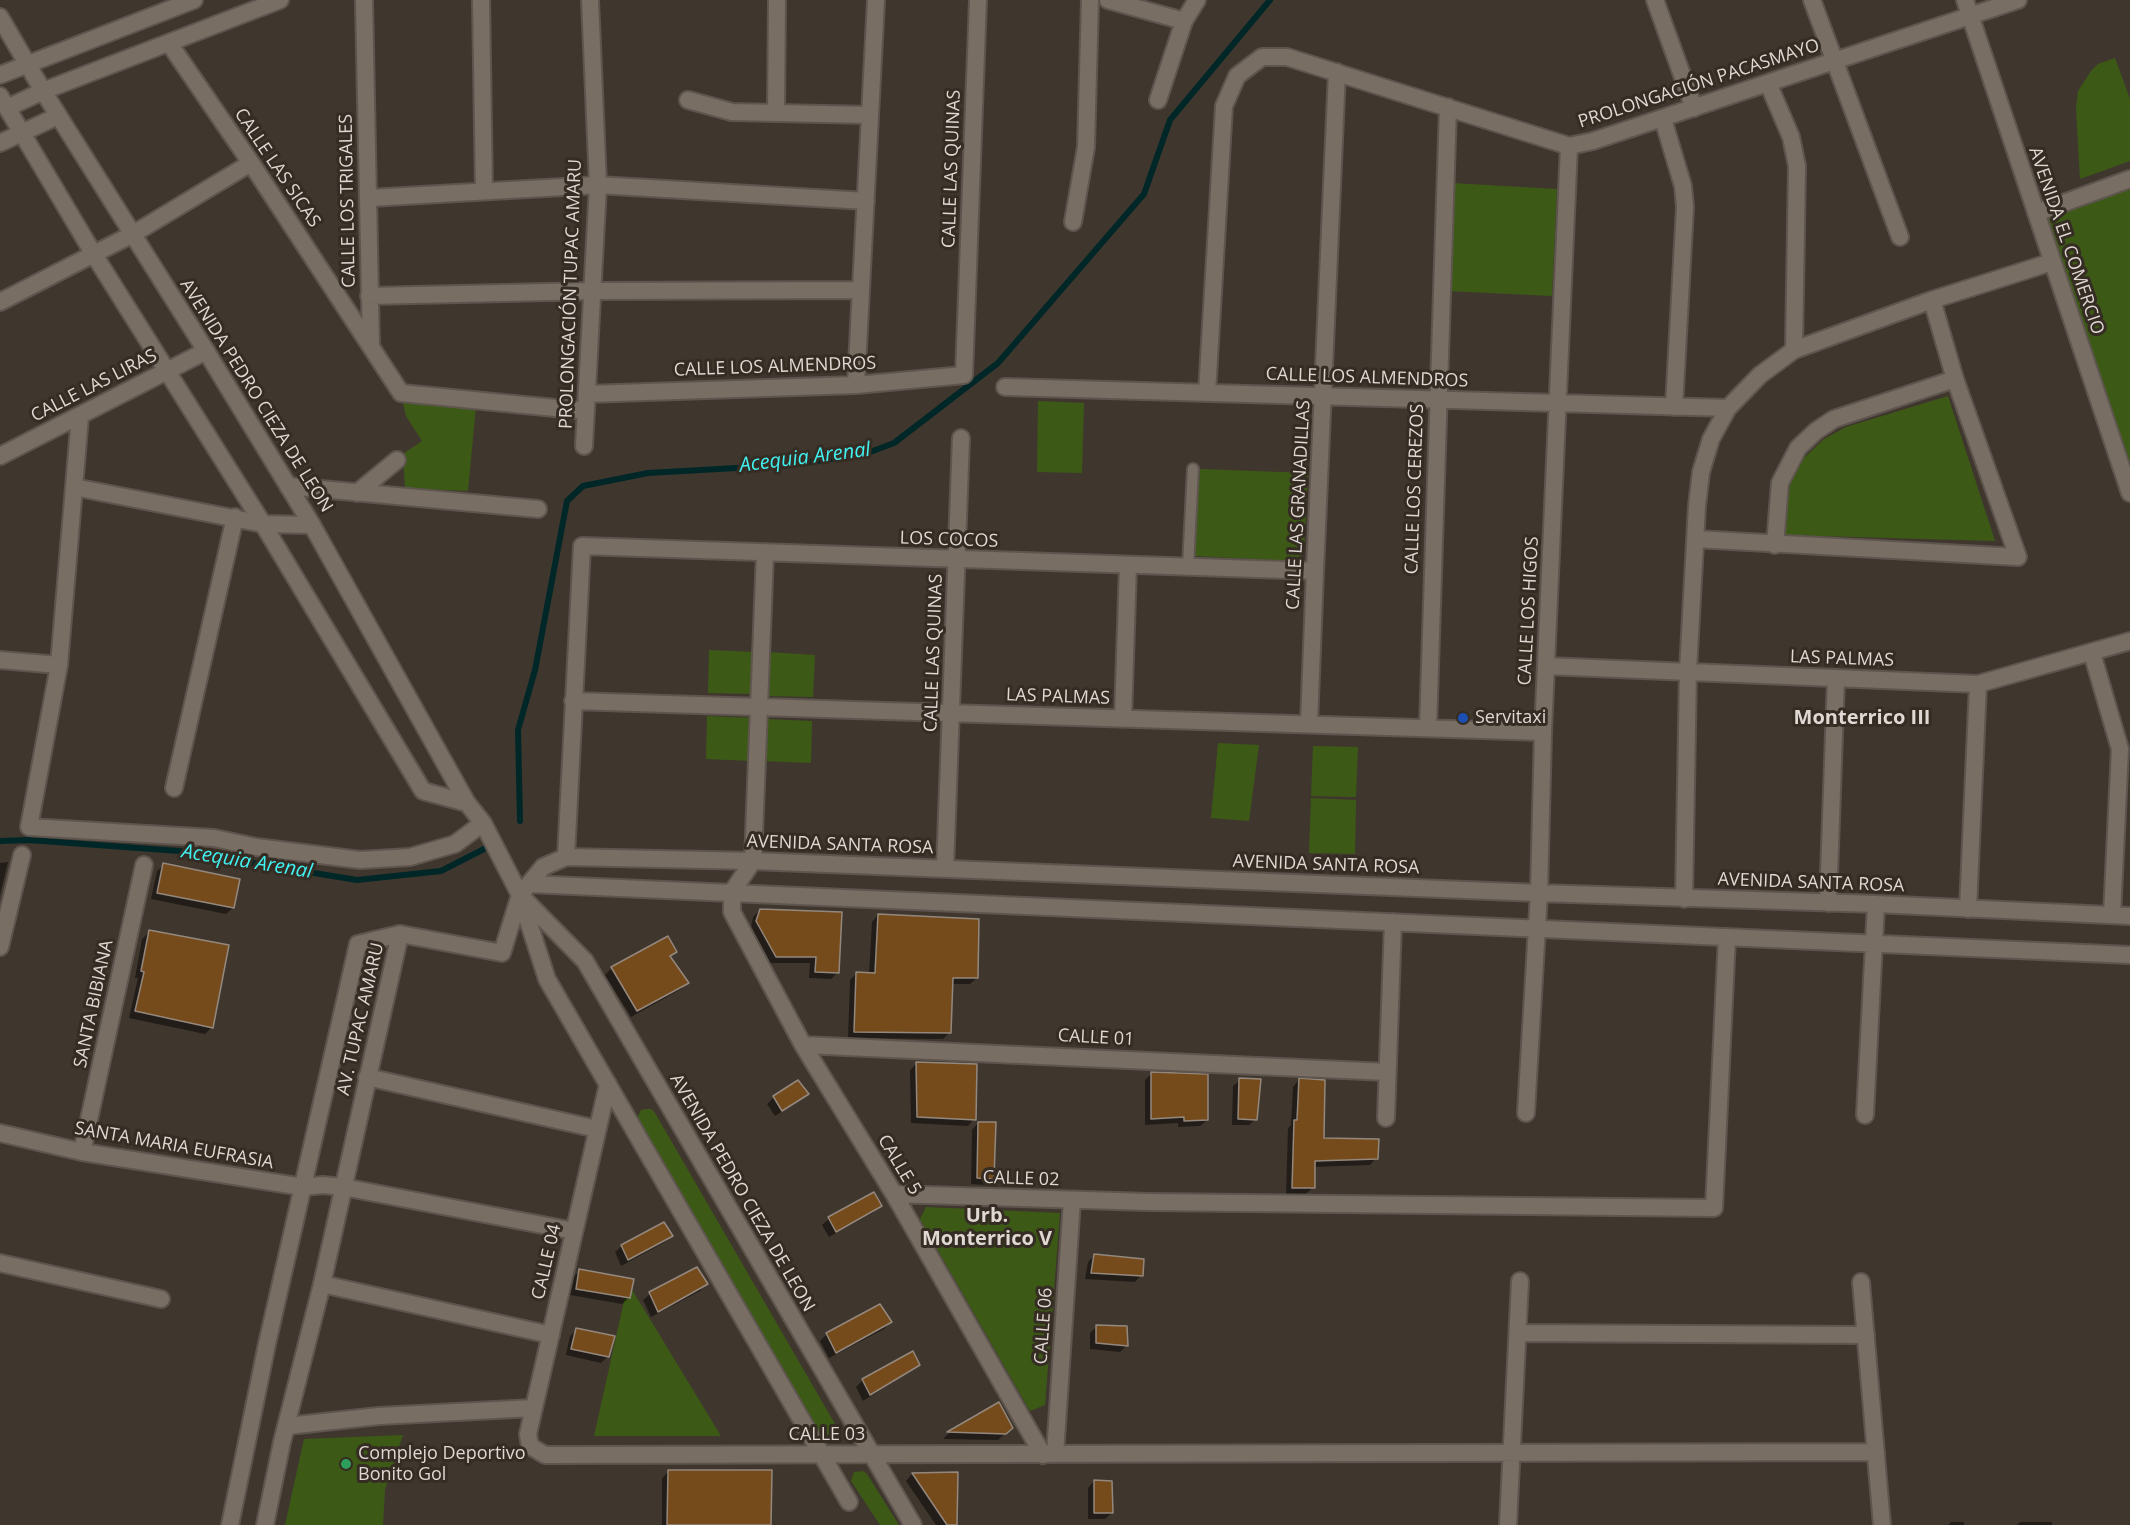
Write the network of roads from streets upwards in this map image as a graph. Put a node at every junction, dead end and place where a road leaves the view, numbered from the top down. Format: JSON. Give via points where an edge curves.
{"nodes":[{"id":1,"x":194,"y":0,"type":"edge"},
{"id":2,"x":280,"y":0,"type":"edge"},
{"id":3,"x":364,"y":0,"type":"edge"},
{"id":4,"x":481,"y":0,"type":"edge"},
{"id":5,"x":590,"y":0,"type":"edge"},
{"id":6,"x":598,"y":0,"type":"edge"},
{"id":7,"x":777,"y":0,"type":"edge"},
{"id":8,"x":876,"y":0,"type":"edge"},
{"id":9,"x":978,"y":0,"type":"edge"},
{"id":10,"x":1090,"y":0,"type":"edge"},
{"id":11,"x":1108,"y":0,"type":"edge"},
{"id":12,"x":1197,"y":0,"type":"edge"},
{"id":13,"x":1638,"y":0,"type":"edge"},
{"id":14,"x":1812,"y":0,"type":"edge"},
{"id":15,"x":2018,"y":0,"type":"edge"},
{"id":16,"x":1656,"y":2,"type":"edge"},
{"id":17,"x":1968,"y":8,"type":"edge"},
{"id":18,"x":0,"y":17,"type":"edge"},
{"id":19,"x":1185,"y":21,"type":"junction"},
{"id":20,"x":169,"y":43,"type":"junction"},
{"id":21,"x":1834,"y":61,"type":"junction"},
{"id":22,"x":27,"y":65,"type":"junction"},
{"id":23,"x":1338,"y":72,"type":"junction"},
{"id":24,"x":0,"y":75,"type":"edge"},
{"id":25,"x":1768,"y":83,"type":"junction"},
{"id":26,"x":43,"y":91,"type":"junction"},
{"id":27,"x":688,"y":100,"type":"dead end"},
{"id":28,"x":1158,"y":100,"type":"dead end"},
{"id":29,"x":4,"y":102,"type":"edge"},
{"id":30,"x":1448,"y":107,"type":"junction"},
{"id":31,"x":1694,"y":108,"type":"junction"},
{"id":32,"x":776,"y":113,"type":"junction"},
{"id":33,"x":870,"y":115,"type":"junction"},
{"id":34,"x":58,"y":116,"type":"junction"},
{"id":35,"x":1663,"y":118,"type":"junction"},
{"id":36,"x":21,"y":133,"type":"junction"},
{"id":37,"x":0,"y":143,"type":"edge"},
{"id":38,"x":1569,"y":146,"type":"junction"},
{"id":39,"x":251,"y":163,"type":"junction"},
{"id":40,"x":2130,"y":179,"type":"edge"},
{"id":41,"x":598,"y":184,"type":"junction"},
{"id":42,"x":484,"y":191,"type":"junction"},
{"id":43,"x":369,"y":198,"type":"junction"},
{"id":44,"x":866,"y":201,"type":"junction"},
{"id":45,"x":2036,"y":213,"type":"junction"},
{"id":46,"x":1073,"y":222,"type":"dead end"},
{"id":47,"x":133,"y":234,"type":"junction"},
{"id":48,"x":1900,"y":237,"type":"dead end"},
{"id":49,"x":93,"y":253,"type":"junction"},
{"id":50,"x":2052,"y":262,"type":"junction"},
{"id":51,"x":861,"y":290,"type":"junction"},
{"id":52,"x":594,"y":291,"type":"junction"},
{"id":53,"x":369,"y":296,"type":"junction"},
{"id":54,"x":1932,"y":300,"type":"junction"},
{"id":55,"x":0,"y":302,"type":"edge"},
{"id":56,"x":371,"y":347,"type":"junction"},
{"id":57,"x":1794,"y":350,"type":"junction"},
{"id":58,"x":206,"y":351,"type":"junction"},
{"id":59,"x":168,"y":371,"type":"junction"},
{"id":60,"x":964,"y":375,"type":"joint"},
{"id":61,"x":1955,"y":379,"type":"junction"},
{"id":62,"x":856,"y":385,"type":"junction"},
{"id":63,"x":1005,"y":387,"type":"dead end"},
{"id":64,"x":1208,"y":393,"type":"junction"},
{"id":65,"x":1323,"y":397,"type":"junction"},
{"id":66,"x":1438,"y":400,"type":"junction"},
{"id":67,"x":586,"y":402,"type":"junction"},
{"id":68,"x":1557,"y":404,"type":"junction"},
{"id":69,"x":1674,"y":407,"type":"junction"},
{"id":70,"x":1728,"y":408,"type":"junction"},
{"id":71,"x":80,"y":416,"type":"junction"},
{"id":72,"x":961,"y":438,"type":"dead end"},
{"id":73,"x":584,"y":446,"type":"dead end"},
{"id":74,"x":0,"y":456,"type":"edge"},
{"id":75,"x":397,"y":460,"type":"dead end"},
{"id":76,"x":288,"y":486,"type":"junction"},
{"id":77,"x":74,"y":487,"type":"junction"},
{"id":78,"x":357,"y":493,"type":"junction"},
{"id":79,"x":2130,"y":493,"type":"edge"},
{"id":80,"x":538,"y":510,"type":"dead end"},
{"id":81,"x":235,"y":518,"type":"junction"},
{"id":82,"x":263,"y":524,"type":"junction"},
{"id":83,"x":312,"y":525,"type":"junction"},
{"id":84,"x":1695,"y":539,"type":"junction"},
{"id":85,"x":1775,"y":544,"type":"junction"},
{"id":86,"x":765,"y":553,"type":"junction"},
{"id":87,"x":956,"y":560,"type":"junction"},
{"id":88,"x":1128,"y":565,"type":"junction"},
{"id":89,"x":1315,"y":571,"type":"junction"},
{"id":90,"x":2130,"y":641,"type":"edge"},
{"id":91,"x":2092,"y":653,"type":"junction"},
{"id":92,"x":0,"y":660,"type":"edge"},
{"id":93,"x":59,"y":665,"type":"junction"},
{"id":94,"x":1546,"y":666,"type":"junction"},
{"id":95,"x":1688,"y":671,"type":"junction"},
{"id":96,"x":1836,"y":678,"type":"junction"},
{"id":97,"x":1978,"y":684,"type":"junction"},
{"id":98,"x":573,"y":701,"type":"junction"},
{"id":99,"x":760,"y":707,"type":"junction"},
{"id":100,"x":951,"y":713,"type":"junction"},
{"id":101,"x":1123,"y":719,"type":"junction"},
{"id":102,"x":1310,"y":724,"type":"junction"},
{"id":103,"x":1428,"y":728,"type":"junction"},
{"id":104,"x":1543,"y":732,"type":"junction"},
{"id":105,"x":174,"y":788,"type":"dead end"},
{"id":106,"x":467,"y":803,"type":"junction"},
{"id":107,"x":487,"y":830,"type":"junction"},
{"id":108,"x":22,"y":855,"type":"dead end"},
{"id":109,"x":566,"y":857,"type":"junction"},
{"id":110,"x":753,"y":861,"type":"junction"},
{"id":111,"x":144,"y":865,"type":"dead end"},
{"id":112,"x":945,"y":869,"type":"junction"},
{"id":113,"x":524,"y":889,"type":"junction"},
{"id":114,"x":732,"y":892,"type":"junction"},
{"id":115,"x":1539,"y":893,"type":"junction"},
{"id":116,"x":1684,"y":899,"type":"junction"},
{"id":117,"x":1828,"y":903,"type":"junction"},
{"id":118,"x":1876,"y":904,"type":"junction"},
{"id":119,"x":1968,"y":909,"type":"junction"},
{"id":120,"x":2112,"y":915,"type":"junction"},
{"id":121,"x":2130,"y":916,"type":"edge"},
{"id":122,"x":1393,"y":922,"type":"junction"},
{"id":123,"x":1537,"y":928,"type":"junction"},
{"id":124,"x":400,"y":934,"type":"junction"},
{"id":125,"x":1727,"y":937,"type":"junction"},
{"id":126,"x":1873,"y":944,"type":"junction"},
{"id":127,"x":0,"y":947,"type":"edge"},
{"id":128,"x":2130,"y":955,"type":"edge"},
{"id":129,"x":803,"y":1045,"type":"junction"},
{"id":130,"x":1387,"y":1072,"type":"junction"},
{"id":131,"x":367,"y":1077,"type":"junction"},
{"id":132,"x":608,"y":1084,"type":"junction"},
{"id":133,"x":1526,"y":1113,"type":"dead end"},
{"id":134,"x":1865,"y":1115,"type":"dead end"},
{"id":135,"x":1386,"y":1118,"type":"dead end"},
{"id":136,"x":597,"y":1129,"type":"junction"},
{"id":137,"x":0,"y":1133,"type":"edge"},
{"id":138,"x":82,"y":1152,"type":"junction"},
{"id":139,"x":303,"y":1187,"type":"junction"},
{"id":140,"x":343,"y":1187,"type":"junction"},
{"id":141,"x":894,"y":1194,"type":"junction"},
{"id":142,"x":1072,"y":1200,"type":"junction"},
{"id":143,"x":574,"y":1231,"type":"junction"},
{"id":144,"x":0,"y":1263,"type":"edge"},
{"id":145,"x":1520,"y":1281,"type":"dead end"},
{"id":146,"x":1861,"y":1282,"type":"dead end"},
{"id":147,"x":322,"y":1284,"type":"junction"},
{"id":148,"x":161,"y":1299,"type":"dead end"},
{"id":149,"x":1518,"y":1334,"type":"junction"},
{"id":150,"x":551,"y":1335,"type":"junction"},
{"id":151,"x":1866,"y":1335,"type":"junction"},
{"id":152,"x":534,"y":1408,"type":"junction"},
{"id":153,"x":286,"y":1426,"type":"junction"},
{"id":154,"x":532,"y":1448,"type":"joint"},
{"id":155,"x":1876,"y":1452,"type":"junction"},
{"id":156,"x":1512,"y":1453,"type":"junction"},
{"id":157,"x":820,"y":1454,"type":"junction"},
{"id":158,"x":1049,"y":1454,"type":"junction"},
{"id":159,"x":872,"y":1455,"type":"junction"},
{"id":160,"x":849,"y":1502,"type":"dead end"},
{"id":161,"x":230,"y":1525,"type":"edge"},
{"id":162,"x":265,"y":1525,"type":"edge"},
{"id":163,"x":913,"y":1525,"type":"edge"},
{"id":164,"x":1508,"y":1525,"type":"edge"},
{"id":165,"x":1882,"y":1525,"type":"edge"}],
"edges":[{"from":1,"to":22,"type":"street"},
{"from":2,"to":20,"type":"street"},
{"from":3,"to":43,"type":"street","name":"CALLE LOS TRIGALES"},
{"from":4,"to":42,"type":"street"},
{"from":5,"to":6,"type":"street"},
{"from":5,"to":41,"type":"street","name":"PROLONGACIÓN TUPAC AMARU"},
{"from":7,"to":32,"type":"street"},
{"from":8,"to":33,"type":"street"},
{"from":9,"to":60,"type":"street","name":"CALLE LAS QUINAS"},
{"from":10,"to":46,"type":"street","via":[[1086,147]]},
{"from":11,"to":19,"type":"street"},
{"from":12,"to":19,"type":"street"},
{"from":13,"to":16,"type":"street"},
{"from":14,"to":21,"type":"street"},
{"from":15,"to":17,"type":"street","name":"PROLONGACIÓN PACASMAYO"},
{"from":16,"to":31,"type":"street"},
{"from":17,"to":21,"type":"street","name":"PROLONGACIÓN PACASMAYO"},
{"from":17,"to":45,"type":"street","name":"AVENIDA EL COMERCIO"},
{"from":18,"to":22,"type":"street","name":"AVENIDA PEDRO CIEZA DE LEON"},
{"from":19,"to":28,"type":"street"},
{"from":20,"to":26,"type":"street"},
{"from":20,"to":39,"type":"street","name":"CALLE LAS SICAS"},
{"from":21,"to":25,"type":"street","name":"PROLONGACIÓN PACASMAYO"},
{"from":21,"to":48,"type":"street"},
{"from":22,"to":24,"type":"street"},
{"from":22,"to":26,"type":"street","name":"AVENIDA PEDRO CIEZA DE LEON"},
{"from":23,"to":30,"type":"street","name":"PROLONGACIÓN PACASMAYO"},
{"from":23,"to":64,"type":"street","name":"PROLONGACIÓN PACASMAYO","via":[[1287,57],[1262,57],[1237,76],[1224,106]]},
{"from":23,"to":65,"type":"street","name":"CALLE LAS GRANADILLAS"},
{"from":25,"to":31,"type":"street","name":"PROLONGACIÓN PACASMAYO"},
{"from":25,"to":57,"type":"street","via":[[1791,137],[1797,166]]},
{"from":26,"to":29,"type":"street"},
{"from":26,"to":34,"type":"street","name":"AVENIDA PEDRO CIEZA DE LEON"},
{"from":27,"to":32,"type":"street","via":[[732,112]]},
{"from":29,"to":36,"type":"street"},
{"from":30,"to":38,"type":"street","name":"PROLONGACIÓN PACASMAYO"},
{"from":30,"to":66,"type":"street","name":"CALLE LOS CEREZOS"},
{"from":31,"to":35,"type":"street","name":"PROLONGACIÓN PACASMAYO"},
{"from":32,"to":33,"type":"street"},
{"from":33,"to":44,"type":"street"},
{"from":34,"to":36,"type":"street"},
{"from":34,"to":47,"type":"street","name":"AVENIDA PEDRO CIEZA DE LEON"},
{"from":35,"to":38,"type":"street","name":"PROLONGACIÓN PACASMAYO"},
{"from":35,"to":69,"type":"street","via":[[1683,186],[1685,207]]},
{"from":36,"to":37,"type":"street"},
{"from":36,"to":49,"type":"street"},
{"from":38,"to":68,"type":"street","name":"CALLE LOS HIGOS"},
{"from":39,"to":47,"type":"street"},
{"from":39,"to":56,"type":"street","name":"CALLE LAS SICAS"},
{"from":40,"to":45,"type":"street"},
{"from":41,"to":42,"type":"street"},
{"from":41,"to":44,"type":"street"},
{"from":41,"to":52,"type":"street","name":"PROLONGACIÓN TUPAC AMARU"},
{"from":42,"to":43,"type":"street"},
{"from":43,"to":53,"type":"street","name":"CALLE LOS TRIGALES"},
{"from":44,"to":51,"type":"street"},
{"from":45,"to":50,"type":"street","name":"AVENIDA EL COMERCIO"},
{"from":47,"to":49,"type":"street"},
{"from":47,"to":58,"type":"street","name":"AVENIDA PEDRO CIEZA DE LEON"},
{"from":49,"to":55,"type":"street"},
{"from":49,"to":59,"type":"street"},
{"from":50,"to":54,"type":"street"},
{"from":50,"to":79,"type":"street","name":"AVENIDA EL COMERCIO"},
{"from":51,"to":52,"type":"street"},
{"from":51,"to":62,"type":"street"},
{"from":52,"to":53,"type":"street"},
{"from":52,"to":67,"type":"street","name":"PROLONGACIÓN TUPAC AMARU"},
{"from":53,"to":56,"type":"street","name":"CALLE LOS TRIGALES"},
{"from":54,"to":57,"type":"street"},
{"from":54,"to":61,"type":"street"},
{"from":56,"to":67,"type":"street","name":"CALLE LOS ALMENDROS","via":[[401,393]]},
{"from":57,"to":70,"type":"street","via":[[1760,375]]},
{"from":58,"to":59,"type":"street","name":"CALLE LAS LIRAS"},
{"from":58,"to":76,"type":"street","name":"AVENIDA PEDRO CIEZA DE LEON"},
{"from":59,"to":71,"type":"street","name":"CALLE LAS LIRAS"},
{"from":59,"to":82,"type":"street"},
{"from":60,"to":62,"type":"street","name":"CALLE LOS ALMENDROS"},
{"from":61,"to":85,"type":"street","via":[[1834,419],[1816,431],[1798,448],[1780,483]]},
{"from":61,"to":85,"type":"street","via":[[2018,557]]},
{"from":62,"to":67,"type":"street","name":"CALLE LOS ALMENDROS"},
{"from":63,"to":64,"type":"street","name":"CALLE LOS ALMENDROS"},
{"from":64,"to":65,"type":"street","name":"CALLE LOS ALMENDROS"},
{"from":65,"to":66,"type":"street","name":"CALLE LOS ALMENDROS"},
{"from":65,"to":89,"type":"street","name":"CALLE LAS GRANADILLAS"},
{"from":66,"to":68,"type":"street","name":"CALLE LOS ALMENDROS"},
{"from":66,"to":103,"type":"street","name":"CALLE LOS CEREZOS"},
{"from":67,"to":73,"type":"street","name":"PROLONGACIÓN TUPAC AMARU"},
{"from":68,"to":69,"type":"street","name":"CALLE LOS ALMENDROS"},
{"from":68,"to":94,"type":"street","name":"CALLE LOS HIGOS"},
{"from":69,"to":70,"type":"street","name":"CALLE LOS ALMENDROS"},
{"from":70,"to":84,"type":"street","via":[[1711,439],[1701,472]]},
{"from":71,"to":74,"type":"street","name":"CALLE LAS LIRAS"},
{"from":71,"to":77,"type":"street"},
{"from":72,"to":87,"type":"street","name":"CALLE LAS QUINAS"},
{"from":75,"to":78,"type":"street"},
{"from":76,"to":78,"type":"street"},
{"from":76,"to":83,"type":"street","name":"AVENIDA PEDRO CIEZA DE LEON"},
{"from":77,"to":81,"type":"street"},
{"from":77,"to":93,"type":"street"},
{"from":78,"to":80,"type":"street"},
{"from":81,"to":82,"type":"street"},
{"from":81,"to":105,"type":"street"},
{"from":82,"to":83,"type":"street"},
{"from":82,"to":106,"type":"street","via":[[423,791]]},
{"from":83,"to":106,"type":"street","name":"AVENIDA PEDRO CIEZA DE LEON"},
{"from":84,"to":85,"type":"street"},
{"from":84,"to":95,"type":"street"},
{"from":86,"to":87,"type":"street","name":"LOS COCOS"},
{"from":86,"to":98,"type":"street","name":"LOS COCOS","via":[[582,546]]},
{"from":86,"to":99,"type":"street"},
{"from":87,"to":88,"type":"street","name":"LOS COCOS"},
{"from":87,"to":100,"type":"street","name":"CALLE LAS QUINAS"},
{"from":88,"to":89,"type":"street","name":"LOS COCOS"},
{"from":88,"to":101,"type":"street"},
{"from":89,"to":102,"type":"street","name":"CALLE LAS GRANADILLAS"},
{"from":90,"to":91,"type":"street","name":"LAS PALMAS"},
{"from":91,"to":97,"type":"street","name":"LAS PALMAS"},
{"from":91,"to":120,"type":"street","via":[[2120,749]]},
{"from":92,"to":93,"type":"street"},
{"from":93,"to":107,"type":"street","via":[[29,827],[214,838],[360,860],[410,857]]},
{"from":94,"to":95,"type":"street","name":"LAS PALMAS"},
{"from":94,"to":104,"type":"street","name":"CALLE LOS HIGOS"},
{"from":95,"to":96,"type":"street","name":"LAS PALMAS"},
{"from":95,"to":116,"type":"street"},
{"from":96,"to":97,"type":"street","name":"LAS PALMAS"},
{"from":96,"to":117,"type":"street"},
{"from":97,"to":119,"type":"street"},
{"from":98,"to":99,"type":"street","name":"LAS PALMAS"},
{"from":98,"to":109,"type":"street"},
{"from":99,"to":100,"type":"street","name":"LAS PALMAS"},
{"from":99,"to":110,"type":"street"},
{"from":100,"to":101,"type":"street","name":"LAS PALMAS"},
{"from":100,"to":112,"type":"street","name":"CALLE LAS QUINAS"},
{"from":101,"to":102,"type":"street","name":"LAS PALMAS"},
{"from":102,"to":103,"type":"street","name":"LAS PALMAS"},
{"from":103,"to":104,"type":"street","name":"LAS PALMAS"},
{"from":104,"to":115,"type":"street","name":"CALLE LOS HIGOS"},
{"from":106,"to":107,"type":"street","name":"AVENIDA PEDRO CIEZA DE LEON"},
{"from":107,"to":113,"type":"street","name":"AVENIDA PEDRO CIEZA DE LEON"},
{"from":108,"to":127,"type":"street"},
{"from":109,"to":110,"type":"street","name":"AVENIDA SANTA ROSA"},
{"from":109,"to":113,"type":"street","name":"AVENIDA SANTA ROSA","via":[[543,867]]},
{"from":110,"to":112,"type":"street","name":"AVENIDA SANTA ROSA"},
{"from":110,"to":114,"type":"street"},
{"from":111,"to":138,"type":"street","name":"SANTA BIBIANA"},
{"from":112,"to":115,"type":"street","name":"AVENIDA SANTA ROSA"},
{"from":113,"to":114,"type":"street"},
{"from":113,"to":124,"type":"street","via":[[502,953]]},
{"from":113,"to":132,"type":"street","name":"AVENIDA PEDRO CIEZA DE LEON","via":[[547,979]]},
{"from":113,"to":159,"type":"street","name":"AVENIDA PEDRO CIEZA DE LEON","via":[[585,961]]},
{"from":114,"to":122,"type":"street"},
{"from":114,"to":129,"type":"street","name":"CALLE 5","via":[[732,912]]},
{"from":115,"to":116,"type":"street","name":"AVENIDA SANTA ROSA"},
{"from":115,"to":123,"type":"street","name":"CALLE LOS HIGOS"},
{"from":116,"to":117,"type":"street","name":"AVENIDA SANTA ROSA"},
{"from":117,"to":118,"type":"street","name":"AVENIDA SANTA ROSA"},
{"from":118,"to":119,"type":"street","name":"AVENIDA SANTA ROSA"},
{"from":118,"to":126,"type":"street"},
{"from":119,"to":120,"type":"street","name":"AVENIDA SANTA ROSA"},
{"from":120,"to":121,"type":"street","name":"AVENIDA SANTA ROSA"},
{"from":122,"to":123,"type":"street"},
{"from":122,"to":130,"type":"street"},
{"from":123,"to":125,"type":"street"},
{"from":123,"to":133,"type":"street","name":"CALLE LOS HIGOS"},
{"from":124,"to":131,"type":"street","name":"AV. TUPAC AMARU"},
{"from":124,"to":139,"type":"street","name":"AV. TUPAC AMARU","via":[[358,944]]},
{"from":125,"to":126,"type":"street"},
{"from":125,"to":142,"type":"street","name":"CALLE 02","via":[[1714,1209]]},
{"from":126,"to":128,"type":"street"},
{"from":126,"to":134,"type":"street"},
{"from":129,"to":130,"type":"street","name":"CALLE 01"},
{"from":129,"to":141,"type":"street","name":"CALLE 5"},
{"from":130,"to":135,"type":"street"},
{"from":131,"to":136,"type":"street"},
{"from":131,"to":140,"type":"street","name":"AV. TUPAC AMARU"},
{"from":132,"to":136,"type":"street","name":"CALLE 04"},
{"from":132,"to":157,"type":"street","name":"AVENIDA PEDRO CIEZA DE LEON"},
{"from":136,"to":143,"type":"street","name":"CALLE 04"},
{"from":137,"to":138,"type":"street","name":"SANTA MARIA EUFRASIA"},
{"from":138,"to":139,"type":"street","name":"SANTA MARIA EUFRASIA"},
{"from":139,"to":140,"type":"street","name":"SANTA MARIA EUFRASIA"},
{"from":139,"to":161,"type":"street","name":"AV. TUPAC AMARU"},
{"from":140,"to":143,"type":"street","name":"SANTA MARIA EUFRASIA"},
{"from":140,"to":147,"type":"street","name":"AV. TUPAC AMARU"},
{"from":141,"to":142,"type":"street","name":"CALLE 02"},
{"from":141,"to":158,"type":"street","name":"CALLE 5"},
{"from":142,"to":158,"type":"street","name":"CALLE 06"},
{"from":143,"to":150,"type":"street","name":"CALLE 04"},
{"from":144,"to":148,"type":"street"},
{"from":145,"to":149,"type":"street"},
{"from":146,"to":151,"type":"street"},
{"from":147,"to":150,"type":"street"},
{"from":147,"to":153,"type":"street","name":"AV. TUPAC AMARU"},
{"from":149,"to":151,"type":"street"},
{"from":149,"to":156,"type":"street"},
{"from":150,"to":152,"type":"street","name":"CALLE 04"},
{"from":151,"to":155,"type":"street"},
{"from":152,"to":153,"type":"street","via":[[379,1416]]},
{"from":152,"to":154,"type":"street","name":"CALLE 04","via":[[528,1434]]},
{"from":153,"to":162,"type":"street","name":"AV. TUPAC AMARU"},
{"from":154,"to":157,"type":"street","name":"CALLE 03","via":[[552,1457]]},
{"from":155,"to":156,"type":"street","name":"CALLE 03"},
{"from":155,"to":165,"type":"street"},
{"from":156,"to":158,"type":"street","name":"CALLE 03"},
{"from":156,"to":164,"type":"street"},
{"from":157,"to":159,"type":"street","name":"CALLE 03"},
{"from":157,"to":160,"type":"street","name":"AVENIDA PEDRO CIEZA DE LEON"},
{"from":158,"to":159,"type":"street","name":"CALLE 03"},
{"from":159,"to":163,"type":"street","name":"AVENIDA PEDRO CIEZA DE LEON"}]}
